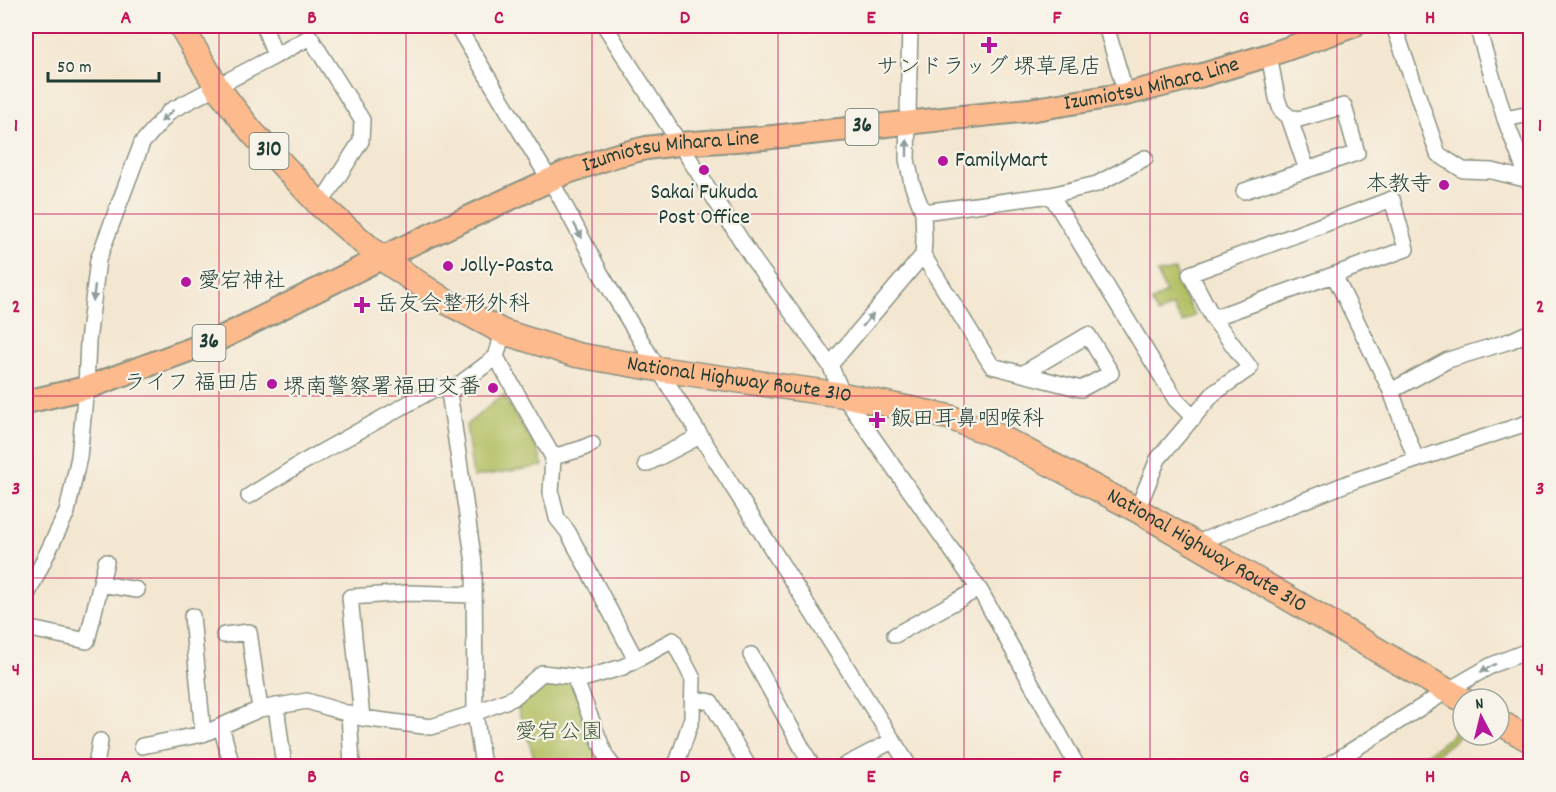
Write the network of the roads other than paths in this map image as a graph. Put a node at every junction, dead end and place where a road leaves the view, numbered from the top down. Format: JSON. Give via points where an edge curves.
{"nodes":[{"id":1,"x":181,"y":26,"type":"edge"},
{"id":2,"x":264,"y":26,"type":"edge"},
{"id":3,"x":458,"y":26,"type":"edge"},
{"id":4,"x":604,"y":26,"type":"edge"},
{"id":5,"x":910,"y":26,"type":"edge"},
{"id":6,"x":1106,"y":26,"type":"edge"},
{"id":7,"x":1394,"y":26,"type":"edge"},
{"id":8,"x":1477,"y":26,"type":"edge"},
{"id":9,"x":1343,"y":27,"type":"edge"},
{"id":10,"x":1269,"y":55,"type":"junction"},
{"id":11,"x":275,"y":56,"type":"junction"},
{"id":12,"x":217,"y":87,"type":"junction"},
{"id":13,"x":1126,"y":94,"type":"junction"},
{"id":14,"x":1530,"y":114,"type":"edge"},
{"id":15,"x":1288,"y":117,"type":"junction"},
{"id":16,"x":1504,"y":119,"type":"junction"},
{"id":17,"x":907,"y":123,"type":"junction"},
{"id":18,"x":679,"y":144,"type":"junction"},
{"id":19,"x":1145,"y":158,"type":"dead end"},
{"id":20,"x":1307,"y":170,"type":"junction"},
{"id":21,"x":549,"y":181,"type":"junction"},
{"id":22,"x":1529,"y":182,"type":"edge"},
{"id":23,"x":1244,"y":191,"type":"dead end"},
{"id":24,"x":1051,"y":195,"type":"junction"},
{"id":25,"x":320,"y":205,"type":"junction"},
{"id":26,"x":923,"y":212,"type":"junction"},
{"id":27,"x":922,"y":255,"type":"junction"},
{"id":28,"x":381,"y":258,"type":"junction"},
{"id":29,"x":1334,"y":275,"type":"junction"},
{"id":30,"x":1214,"y":318,"type":"junction"},
{"id":31,"x":503,"y":332,"type":"junction"},
{"id":32,"x":1530,"y":332,"type":"edge"},
{"id":33,"x":496,"y":357,"type":"junction"},
{"id":34,"x":655,"y":364,"type":"junction"},
{"id":35,"x":830,"y":365,"type":"junction"},
{"id":36,"x":1022,"y":374,"type":"junction"},
{"id":37,"x":86,"y":388,"type":"junction"},
{"id":38,"x":1390,"y":391,"type":"junction"},
{"id":39,"x":449,"y":392,"type":"junction"},
{"id":40,"x":843,"y":395,"type":"junction"},
{"id":41,"x":26,"y":402,"type":"edge"},
{"id":42,"x":1194,"y":418,"type":"junction"},
{"id":43,"x":1530,"y":422,"type":"edge"},
{"id":44,"x":700,"y":436,"type":"junction"},
{"id":45,"x":592,"y":444,"type":"dead end"},
{"id":46,"x":553,"y":457,"type":"junction"},
{"id":47,"x":1416,"y":460,"type":"junction"},
{"id":48,"x":646,"y":464,"type":"dead end"},
{"id":49,"x":249,"y":496,"type":"dead end"},
{"id":50,"x":1137,"y":510,"type":"junction"},
{"id":51,"x":1194,"y":544,"type":"junction"},
{"id":52,"x":106,"y":562,"type":"dead end"},
{"id":53,"x":101,"y":584,"type":"junction"},
{"id":54,"x":978,"y":589,"type":"junction"},
{"id":55,"x":137,"y":590,"type":"dead end"},
{"id":56,"x":474,"y":595,"type":"junction"},
{"id":57,"x":26,"y":597,"type":"edge"},
{"id":58,"x":192,"y":616,"type":"dead end"},
{"id":59,"x":26,"y":628,"type":"edge"},
{"id":60,"x":224,"y":635,"type":"dead end"},
{"id":61,"x":895,"y":635,"type":"dead end"},
{"id":62,"x":1530,"y":650,"type":"edge"},
{"id":63,"x":751,"y":655,"type":"dead end"},
{"id":64,"x":636,"y":660,"type":"junction"},
{"id":65,"x":574,"y":676,"type":"junction"},
{"id":66,"x":1465,"y":687,"type":"edge"},
{"id":67,"x":1451,"y":693,"type":"edge"},
{"id":68,"x":1451,"y":697,"type":"edge"},
{"id":69,"x":693,"y":699,"type":"junction"},
{"id":70,"x":276,"y":706,"type":"junction"},
{"id":71,"x":260,"y":709,"type":"junction"},
{"id":72,"x":475,"y":713,"type":"junction"},
{"id":73,"x":356,"y":716,"type":"junction"},
{"id":74,"x":221,"y":726,"type":"junction"},
{"id":75,"x":1511,"y":729,"type":"edge"},
{"id":76,"x":203,"y":734,"type":"junction"},
{"id":77,"x":1530,"y":740,"type":"edge"},
{"id":78,"x":100,"y":741,"type":"dead end"},
{"id":79,"x":892,"y":741,"type":"junction"},
{"id":80,"x":142,"y":746,"type":"dead end"},
{"id":81,"x":96,"y":766,"type":"edge"},
{"id":82,"x":232,"y":766,"type":"edge"},
{"id":83,"x":284,"y":766,"type":"edge"},
{"id":84,"x":352,"y":766,"type":"edge"},
{"id":85,"x":483,"y":766,"type":"edge"},
{"id":86,"x":613,"y":766,"type":"edge"},
{"id":87,"x":674,"y":766,"type":"edge"},
{"id":88,"x":747,"y":766,"type":"edge"},
{"id":89,"x":812,"y":766,"type":"edge"},
{"id":90,"x":844,"y":766,"type":"edge"},
{"id":91,"x":909,"y":766,"type":"edge"},
{"id":92,"x":1077,"y":766,"type":"edge"},
{"id":93,"x":1327,"y":766,"type":"edge"}],
"edges":[{"from":1,"to":12,"type":"highway","name":"National Highway Route 310","number":"310"},
{"from":2,"to":11,"type":"street"},
{"from":3,"to":21,"type":"street"},
{"from":4,"to":18,"type":"street"},
{"from":5,"to":17,"type":"street"},
{"from":6,"to":13,"type":"street"},
{"from":7,"to":22,"type":"street","via":[[1438,154],[1463,170],[1492,171]]},
{"from":8,"to":16,"type":"street"},
{"from":9,"to":10,"type":"main road","name":"Izumiotsu Mihara Line","number":"36"},
{"from":10,"to":13,"type":"main road","name":"Izumiotsu Mihara Line","number":"36"},
{"from":10,"to":15,"type":"street","via":[[1277,98]]},
{"from":11,"to":12,"type":"street"},
{"from":11,"to":25,"type":"street","via":[[310,37],[362,120],[361,141]]},
{"from":12,"to":25,"type":"highway","name":"National Highway Route 310","number":"310","via":[[251,131]]},
{"from":12,"to":37,"type":"street","one_way":true,"via":[[170,111],[142,142],[98,260]]},
{"from":13,"to":17,"type":"main road","name":"Izumiotsu Mihara Line","number":"36","via":[[1029,110]]},
{"from":14,"to":16,"type":"street"},
{"from":15,"to":20,"type":"street"},
{"from":15,"to":20,"type":"street","via":[[1299,119],[1344,106],[1357,153]]},
{"from":16,"to":22,"type":"street"},
{"from":17,"to":18,"type":"main road","name":"Izumiotsu Mihara Line","number":"36"},
{"from":26,"to":17,"type":"street","one_way":true,"via":[[907,159]]},
{"from":18,"to":21,"type":"main road","name":"Izumiotsu Mihara Line","number":"36","via":[[614,156]]},
{"from":18,"to":35,"type":"street","via":[[753,259]]},
{"from":19,"to":24,"type":"street","via":[[1097,184]]},
{"from":20,"to":23,"type":"street"},
{"from":21,"to":28,"type":"main road","name":"Izumiotsu Mihara Line","number":"36"},
{"from":21,"to":34,"type":"street","one_way":true},
{"from":24,"to":26,"type":"street"},
{"from":24,"to":42,"type":"street","via":[[1176,400]]},
{"from":25,"to":28,"type":"highway","name":"National Highway Route 310","number":"310"},
{"from":26,"to":27,"type":"street"},
{"from":35,"to":27,"type":"street","one_way":true},
{"from":27,"to":36,"type":"street","via":[[992,366]]},
{"from":28,"to":31,"type":"highway","name":"National Highway Route 310","number":"310","via":[[445,301]]},
{"from":28,"to":37,"type":"main road","name":"Izumiotsu Mihara Line","number":"36","via":[[219,339]]},
{"from":29,"to":30,"type":"street"},
{"from":29,"to":30,"type":"street","via":[[1406,249],[1392,199],[1190,274]]},
{"from":29,"to":38,"type":"street"},
{"from":30,"to":42,"type":"street","via":[[1250,368],[1214,393]]},
{"from":31,"to":33,"type":"street"},
{"from":31,"to":34,"type":"highway","name":"National Highway Route 310","number":"310","via":[[577,355]]},
{"from":32,"to":38,"type":"street","via":[[1448,360]]},
{"from":33,"to":39,"type":"street"},
{"from":33,"to":46,"type":"street"},
{"from":34,"to":40,"type":"highway","name":"National Highway Route 310","number":"310"},
{"from":34,"to":44,"type":"street"},
{"from":35,"to":40,"type":"street"},
{"from":36,"to":36,"type":"street","via":[[1082,389],[1111,373],[1088,335]]},
{"from":37,"to":41,"type":"main road","name":"Izumiotsu Mihara Line","number":"36"},
{"from":37,"to":57,"type":"street","via":[[79,457],[67,512]]},
{"from":38,"to":47,"type":"street"},
{"from":39,"to":49,"type":"street","via":[[436,388]]},
{"from":39,"to":56,"type":"street","via":[[474,563]]},
{"from":40,"to":50,"type":"highway","name":"National Highway Route 310","number":"310","via":[[970,425]]},
{"from":40,"to":54,"type":"street"},
{"from":42,"to":50,"type":"street","via":[[1158,459]]},
{"from":43,"to":47,"type":"street"},
{"from":44,"to":48,"type":"street"},
{"from":44,"to":79,"type":"street"},
{"from":45,"to":46,"type":"street"},
{"from":46,"to":64,"type":"street","via":[[551,493],[557,518]]},
{"from":47,"to":51,"type":"street"},
{"from":50,"to":51,"type":"highway","name":"National Highway Route 310","number":"310"},
{"from":51,"to":67,"type":"highway","name":"National Highway Route 310","number":"310"},
{"from":52,"to":53,"type":"street"},
{"from":53,"to":55,"type":"street"},
{"from":53,"to":59,"type":"street","via":[[87,641]]},
{"from":54,"to":61,"type":"street"},
{"from":54,"to":92,"type":"street"},
{"from":56,"to":72,"type":"street"},
{"from":56,"to":73,"type":"street","via":[[408,593],[350,597]]},
{"from":58,"to":76,"type":"street"},
{"from":60,"to":71,"type":"street","via":[[249,632]]},
{"from":62,"to":66,"type":"street","one_way":true,"via":[[1492,665]]},
{"from":63,"to":89,"type":"street"},
{"from":64,"to":65,"type":"street","via":[[586,678]]},
{"from":64,"to":69,"type":"street","via":[[673,640],[693,679]]},
{"from":65,"to":72,"type":"street","via":[[542,673],[513,698]]},
{"from":65,"to":86,"type":"street"},
{"from":68,"to":93,"type":"street"},
{"from":69,"to":87,"type":"street","via":[[692,718]]},
{"from":69,"to":88,"type":"street","via":[[711,702]]},
{"from":70,"to":71,"type":"street"},
{"from":70,"to":73,"type":"street","via":[[308,701]]},
{"from":70,"to":83,"type":"street"},
{"from":71,"to":74,"type":"street"},
{"from":72,"to":73,"type":"street","via":[[430,727]]},
{"from":72,"to":85,"type":"street"},
{"from":73,"to":84,"type":"street"},
{"from":74,"to":76,"type":"street"},
{"from":74,"to":82,"type":"street"},
{"from":75,"to":77,"type":"highway"},
{"from":76,"to":80,"type":"street"},
{"from":78,"to":81,"type":"street"},
{"from":79,"to":90,"type":"street"},
{"from":79,"to":91,"type":"street"}]}
